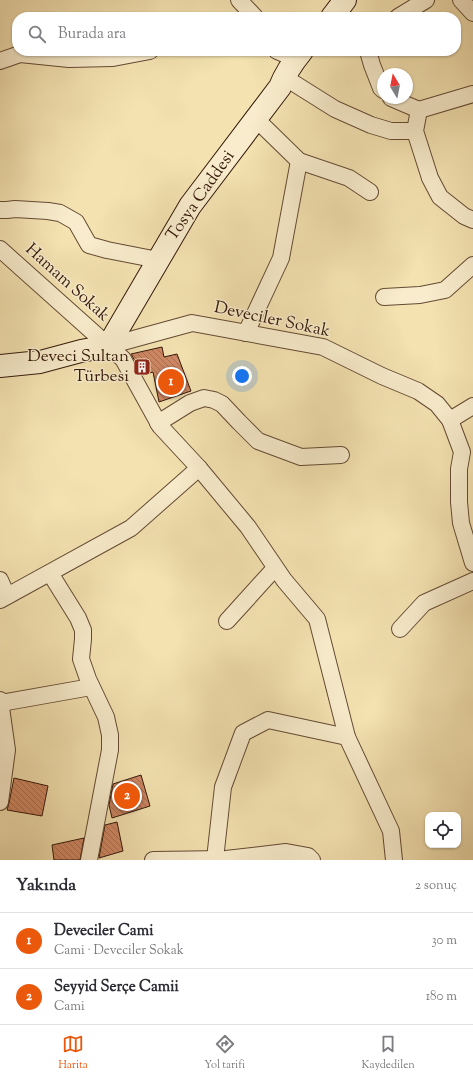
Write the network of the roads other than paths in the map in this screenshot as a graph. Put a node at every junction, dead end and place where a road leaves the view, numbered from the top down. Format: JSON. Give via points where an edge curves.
{"nodes":[{"id":1,"x":239,"y":0,"type":"edge"},
{"id":2,"x":346,"y":0,"type":"edge"},
{"id":3,"x":426,"y":0,"type":"edge"},
{"id":4,"x":461,"y":0,"type":"edge"},
{"id":5,"x":250,"y":12,"type":"edge"},
{"id":6,"x":336,"y":12,"type":"edge"},
{"id":7,"x":406,"y":12,"type":"edge"},
{"id":8,"x":473,"y":13,"type":"edge"},
{"id":9,"x":14,"y":56,"type":"edge"},
{"id":10,"x":40,"y":56,"type":"edge"},
{"id":11,"x":124,"y":56,"type":"edge"},
{"id":12,"x":290,"y":56,"type":"edge"},
{"id":13,"x":369,"y":56,"type":"edge"},
{"id":14,"x":0,"y":61,"type":"edge"},
{"id":15,"x":284,"y":77,"type":"junction"},
{"id":16,"x":377,"y":78,"type":"edge"},
{"id":17,"x":473,"y":94,"type":"edge"},
{"id":18,"x":404,"y":104,"type":"edge"},
{"id":19,"x":418,"y":110,"type":"junction"},
{"id":20,"x":256,"y":119,"type":"junction"},
{"id":21,"x":415,"y":131,"type":"junction"},
{"id":22,"x":299,"y":161,"type":"junction"},
{"id":23,"x":370,"y":192,"type":"dead end"},
{"id":24,"x":0,"y":210,"type":"edge"},
{"id":25,"x":473,"y":220,"type":"edge"},
{"id":26,"x":0,"y":249,"type":"edge"},
{"id":27,"x":158,"y":260,"type":"junction"},
{"id":28,"x":473,"y":265,"type":"edge"},
{"id":29,"x":384,"y":297,"type":"dead end"},
{"id":30,"x":246,"y":333,"type":"junction"},
{"id":31,"x":108,"y":346,"type":"junction"},
{"id":32,"x":0,"y":366,"type":"edge"},
{"id":33,"x":473,"y":406,"type":"edge"},
{"id":34,"x":450,"y":420,"type":"junction"},
{"id":35,"x":158,"y":423,"type":"junction"},
{"id":36,"x":341,"y":455,"type":"dead end"},
{"id":37,"x":467,"y":456,"type":"edge"},
{"id":38,"x":199,"y":468,"type":"junction"},
{"id":39,"x":473,"y":563,"type":"edge"},
{"id":40,"x":275,"y":568,"type":"junction"},
{"id":41,"x":50,"y":572,"type":"junction"},
{"id":42,"x":0,"y":580,"type":"edge"},
{"id":43,"x":473,"y":581,"type":"edge"},
{"id":44,"x":4,"y":598,"type":"edge"},
{"id":45,"x":227,"y":621,"type":"dead end"},
{"id":46,"x":400,"y":629,"type":"dead end"},
{"id":47,"x":91,"y":687,"type":"junction"},
{"id":48,"x":1,"y":702,"type":"edge"},
{"id":49,"x":347,"y":737,"type":"junction"},
{"id":50,"x":0,"y":802,"type":"edge"},
{"id":51,"x":223,"y":859,"type":"edge"},
{"id":52,"x":309,"y":859,"type":"edge"},
{"id":53,"x":89,"y":860,"type":"edge"},
{"id":54,"x":153,"y":860,"type":"edge"},
{"id":55,"x":394,"y":860,"type":"edge"}],
"edges":[{"from":1,"to":5,"type":"street"},
{"from":2,"to":6,"type":"main road"},
{"from":3,"to":7,"type":"street"},
{"from":4,"to":8,"type":"street"},
{"from":9,"to":14,"type":"street"},
{"from":10,"to":11,"type":"street","via":[[69,59]]},
{"from":12,"to":15,"type":"main road","name":"Tosya Caddesi"},
{"from":13,"to":16,"type":"street"},
{"from":15,"to":20,"type":"main road","name":"Tosya Caddesi","via":[[280,87]]},
{"from":15,"to":21,"type":"street","via":[[335,109],[371,125],[391,130]]},
{"from":17,"to":19,"type":"street"},
{"from":18,"to":19,"type":"street"},
{"from":19,"to":21,"type":"street"},
{"from":20,"to":22,"type":"street"},
{"from":20,"to":27,"type":"main road","name":"Tosya Caddesi","via":[[190,206]]},
{"from":21,"to":25,"type":"street","via":[[430,178],[440,197]]},
{"from":22,"to":23,"type":"street","via":[[349,178]]},
{"from":22,"to":30,"type":"street","via":[[280,258]]},
{"from":24,"to":27,"type":"street","via":[[60,213],[76,222],[89,245]]},
{"from":26,"to":31,"type":"street","name":"Hamam Sokak"},
{"from":27,"to":31,"type":"main road","name":"Tosya Caddesi"},
{"from":28,"to":29,"type":"street","via":[[446,290],[420,295]]},
{"from":30,"to":31,"type":"street","name":"Deveciler Sokak","via":[[192,323]]},
{"from":30,"to":34,"type":"street","name":"Deveciler Sokak","via":[[323,347],[418,391],[437,404]]},
{"from":31,"to":32,"type":"main road","via":[[40,362]]},
{"from":31,"to":35,"type":"street","name":"Hamam Sokak","via":[[123,359]]},
{"from":33,"to":34,"type":"street"},
{"from":34,"to":37,"type":"street","name":"Deveciler Sokak"},
{"from":35,"to":36,"type":"street","via":[[190,403],[204,398],[222,404],[258,441],[300,457]]},
{"from":35,"to":38,"type":"street","name":"Hamam Sokak"},
{"from":37,"to":39,"type":"street","via":[[459,470],[459,502],[461,523]]},
{"from":38,"to":40,"type":"street","name":"Hamam Sokak","via":[[248,527]]},
{"from":38,"to":41,"type":"street","via":[[131,528]]},
{"from":40,"to":45,"type":"street"},
{"from":40,"to":49,"type":"street","name":"Hamam Sokak","via":[[317,619]]},
{"from":41,"to":44,"type":"street"},
{"from":41,"to":47,"type":"street","via":[[83,630],[81,659]]},
{"from":42,"to":44,"type":"street"},
{"from":43,"to":46,"type":"street","via":[[424,603]]},
{"from":47,"to":48,"type":"street"},
{"from":47,"to":53,"type":"street","via":[[106,717],[110,750]]},
{"from":48,"to":50,"type":"street","via":[[7,750]]},
{"from":49,"to":51,"type":"street","via":[[268,720],[243,733],[223,787]]},
{"from":49,"to":55,"type":"street","name":"Hamam Sokak","via":[[391,831]]},
{"from":51,"to":52,"type":"street","via":[[286,852]]},
{"from":51,"to":54,"type":"street"}]}
